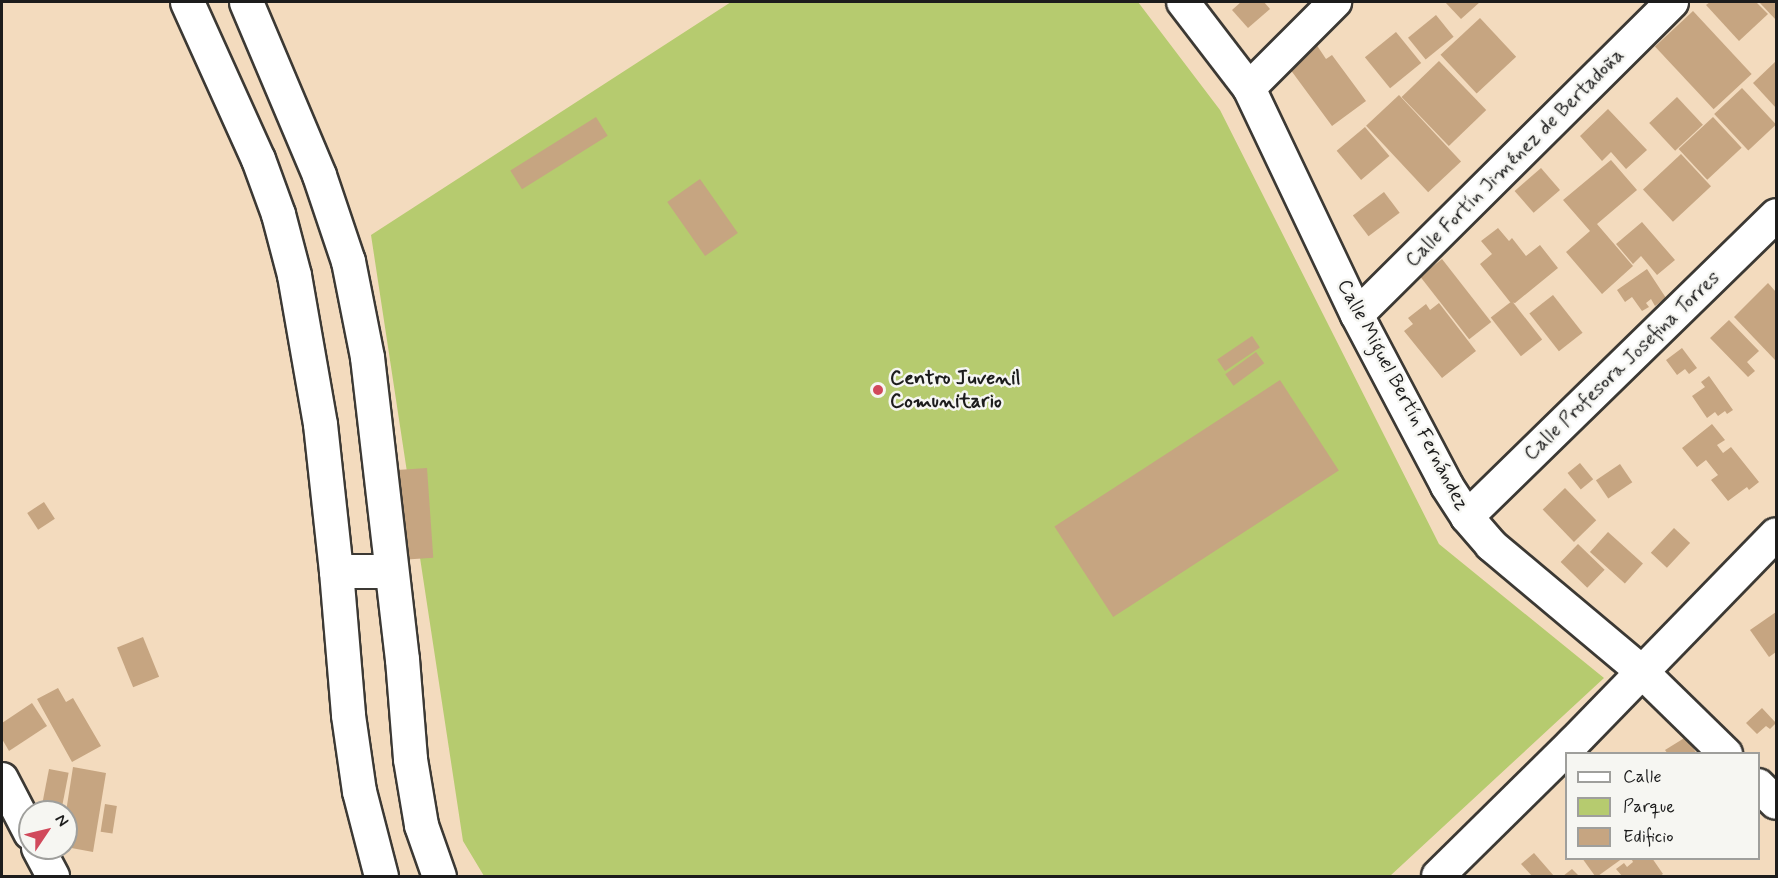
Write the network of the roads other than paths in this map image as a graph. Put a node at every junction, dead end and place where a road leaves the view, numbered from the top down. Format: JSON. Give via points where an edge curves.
{"nodes":[{"id":1,"x":187,"y":2,"type":"edge"},
{"id":2,"x":246,"y":2,"type":"edge"},
{"id":3,"x":1183,"y":2,"type":"edge"},
{"id":4,"x":1335,"y":2,"type":"edge"},
{"id":5,"x":1672,"y":2,"type":"edge"},
{"id":6,"x":1249,"y":87,"type":"junction"},
{"id":7,"x":1776,"y":215,"type":"edge"},
{"id":8,"x":1357,"y":315,"type":"junction"},
{"id":9,"x":1467,"y":517,"type":"junction"},
{"id":10,"x":1776,"y":534,"type":"edge"},
{"id":11,"x":336,"y":571,"type":"junction"},
{"id":12,"x":391,"y":571,"type":"junction"},
{"id":13,"x":1641,"y":671,"type":"junction"},
{"id":14,"x":1725,"y":752,"type":"edge"},
{"id":15,"x":2,"y":778,"type":"edge"},
{"id":16,"x":1760,"y":787,"type":"edge"},
{"id":17,"x":1776,"y":803,"type":"edge"},
{"id":18,"x":18,"y":809,"type":"edge"},
{"id":19,"x":44,"y":860,"type":"edge"},
{"id":20,"x":53,"y":876,"type":"edge"},
{"id":21,"x":381,"y":876,"type":"edge"},
{"id":22,"x":439,"y":876,"type":"edge"},
{"id":23,"x":1438,"y":876,"type":"edge"}],
"edges":[{"from":1,"to":11,"type":"street","via":[[258,159],[281,224],[308,350]]},
{"from":2,"to":12,"type":"street","via":[[319,175],[348,261],[367,357]]},
{"from":3,"to":6,"type":"street","name":"Calle Miguel Bertín Fernández"},
{"from":4,"to":6,"type":"street"},
{"from":5,"to":8,"type":"street","name":"Calle Fortín Jiménez de Bertadoña"},
{"from":6,"to":8,"type":"street","name":"Calle Miguel Bertín Fernández"},
{"from":7,"to":9,"type":"street","name":"Calle Profesora Josefina Torres"},
{"from":8,"to":9,"type":"street","name":"Calle Miguel Bertín Fernández"},
{"from":9,"to":13,"type":"street","name":"Calle Miguel Bertín Fernández","via":[[1491,545]]},
{"from":10,"to":13,"type":"street"},
{"from":11,"to":12,"type":"street"},
{"from":11,"to":21,"type":"street","via":[[348,715],[356,769]]},
{"from":12,"to":22,"type":"street","via":[[410,759],[421,825]]},
{"from":13,"to":14,"type":"street","name":"Calle Miguel Bertín Fernández"},
{"from":13,"to":23,"type":"street"},
{"from":15,"to":18,"type":"street"},
{"from":16,"to":17,"type":"street"},
{"from":19,"to":20,"type":"street"}]}
